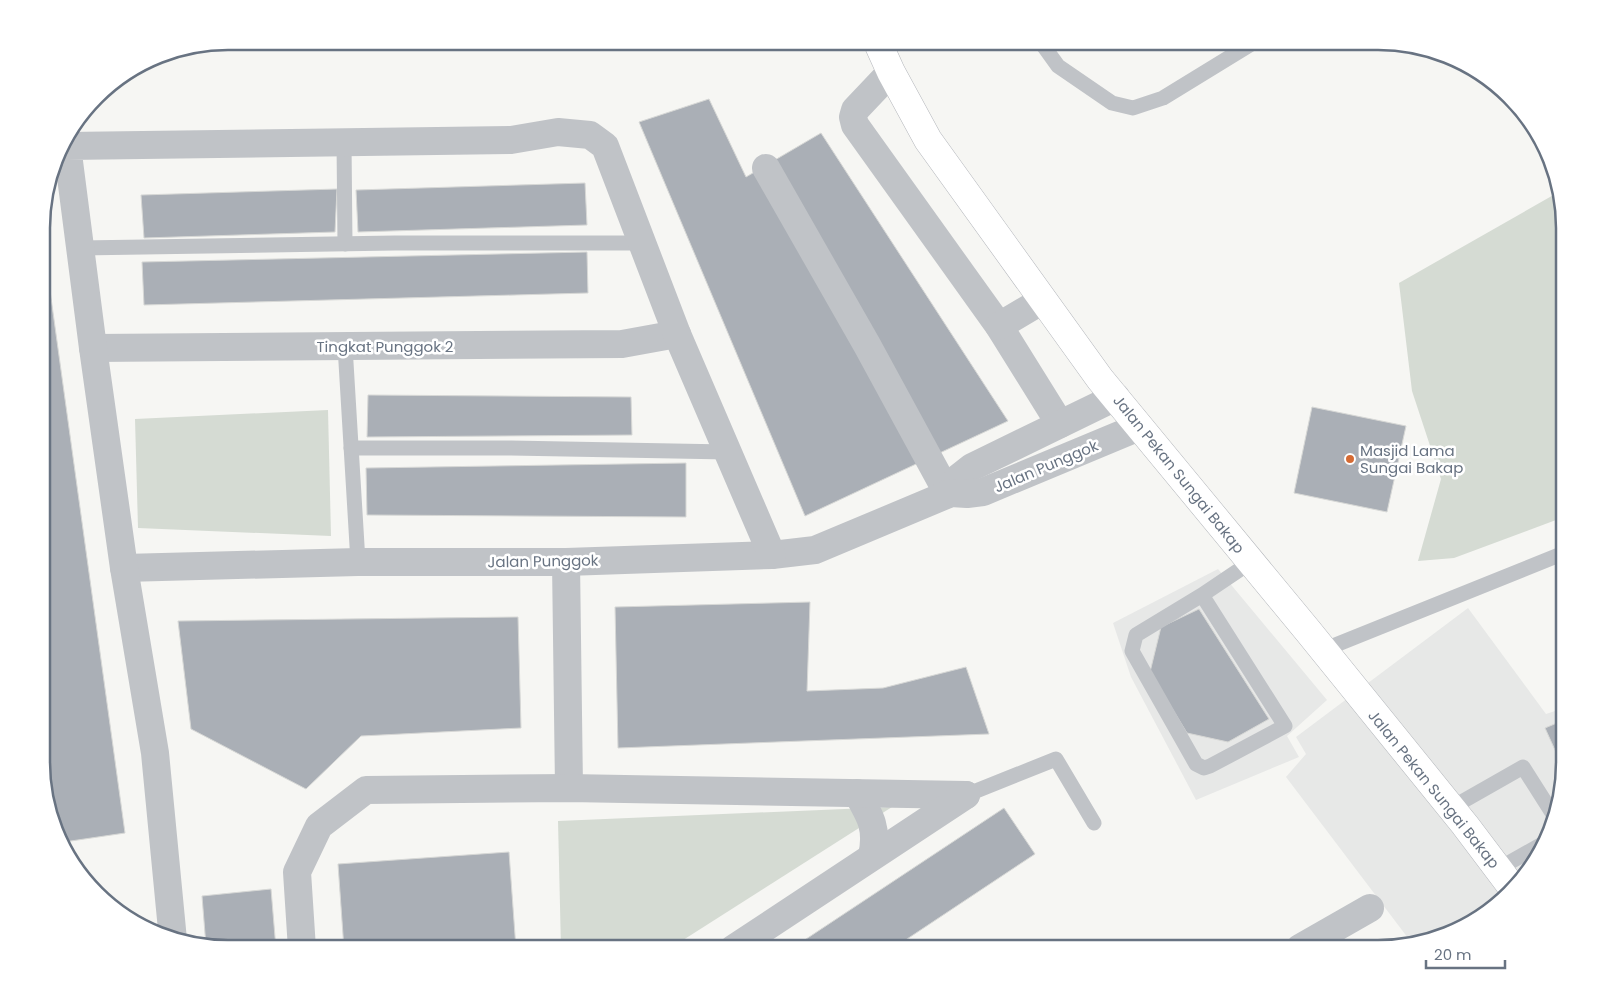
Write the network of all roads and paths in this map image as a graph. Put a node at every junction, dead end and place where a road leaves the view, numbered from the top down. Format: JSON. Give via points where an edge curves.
{"nodes":[{"id":1,"x":881,"y":50,"type":"edge"},
{"id":2,"x":1046,"y":50,"type":"edge"},
{"id":3,"x":1241,"y":50,"type":"edge"},
{"id":4,"x":890,"y":72,"type":"junction"},
{"id":5,"x":72,"y":142,"type":"edge"},
{"id":6,"x":344,"y":142,"type":"junction"},
{"id":7,"x":67,"y":151,"type":"edge"},
{"id":8,"x":766,"y":168,"type":"dead end"},
{"id":9,"x":642,"y":243,"type":"junction"},
{"id":10,"x":345,"y":244,"type":"junction"},
{"id":11,"x":80,"y":248,"type":"junction"},
{"id":12,"x":1043,"y":300,"type":"junction"},
{"id":13,"x":999,"y":326,"type":"junction"},
{"id":14,"x":677,"y":334,"type":"junction"},
{"id":15,"x":345,"y":346,"type":"junction"},
{"id":16,"x":93,"y":348,"type":"junction"},
{"id":17,"x":1116,"y":397,"type":"junction"},
{"id":18,"x":1060,"y":424,"type":"junction"},
{"id":19,"x":1139,"y":427,"type":"junction"},
{"id":20,"x":351,"y":448,"type":"junction"},
{"id":21,"x":728,"y":452,"type":"junction"},
{"id":22,"x":950,"y":493,"type":"junction"},
{"id":23,"x":772,"y":556,"type":"junction"},
{"id":24,"x":1556,"y":557,"type":"edge"},
{"id":25,"x":358,"y":562,"type":"junction"},
{"id":26,"x":566,"y":562,"type":"junction"},
{"id":27,"x":1251,"y":562,"type":"junction"},
{"id":28,"x":124,"y":568,"type":"junction"},
{"id":29,"x":1202,"y":595,"type":"junction"},
{"id":30,"x":1323,"y":650,"type":"junction"},
{"id":31,"x":569,"y":788,"type":"junction"},
{"id":32,"x":858,"y":793,"type":"junction"},
{"id":33,"x":966,"y":795,"type":"junction"},
{"id":34,"x":1451,"y":808,"type":"junction"},
{"id":35,"x":1550,"y":809,"type":"edge"},
{"id":36,"x":1094,"y":823,"type":"dead end"},
{"id":37,"x":872,"y":856,"type":"junction"},
{"id":38,"x":1529,"y":856,"type":"edge"},
{"id":39,"x":1505,"y":877,"type":"edge"},
{"id":40,"x":1370,"y":908,"type":"dead end"},
{"id":41,"x":172,"y":931,"type":"edge"},
{"id":42,"x":301,"y":940,"type":"edge"},
{"id":43,"x":746,"y":940,"type":"edge"},
{"id":44,"x":1314,"y":940,"type":"edge"}],
"edges":[{"from":1,"to":4,"type":"main road","name":"Jalan Pekan Sungai Bakap"},
{"from":2,"to":3,"type":"lane","via":[[1058,66],[1112,103],[1133,108],[1163,98]]},
{"from":4,"to":12,"type":"main road","name":"Jalan Pekan Sungai Bakap","via":[[928,140]]},
{"from":4,"to":13,"type":"street","via":[[855,110],[854,125]]},
{"from":5,"to":6,"type":"street"},
{"from":6,"to":9,"type":"street","via":[[511,140],[558,132],[590,135],[605,146]]},
{"from":6,"to":10,"type":"lane"},
{"from":7,"to":11,"type":"street"},
{"from":8,"to":22,"type":"street"},
{"from":9,"to":10,"type":"lane"},
{"from":9,"to":14,"type":"street"},
{"from":10,"to":11,"type":"lane"},
{"from":11,"to":16,"type":"street"},
{"from":12,"to":13,"type":"street"},
{"from":12,"to":17,"type":"main road","name":"Jalan Pekan Sungai Bakap"},
{"from":13,"to":18,"type":"street"},
{"from":14,"to":15,"type":"street","name":"Tingkat Punggok 2","via":[[622,344]]},
{"from":14,"to":21,"type":"street"},
{"from":15,"to":16,"type":"street","name":"Tingkat Punggok 2"},
{"from":15,"to":20,"type":"lane"},
{"from":16,"to":28,"type":"street"},
{"from":17,"to":18,"type":"street","name":"Jalan Punggok"},
{"from":17,"to":19,"type":"main road","name":"Jalan Pekan Sungai Bakap"},
{"from":18,"to":22,"type":"street","name":"Jalan Punggok","via":[[972,467],[958,478]]},
{"from":19,"to":22,"type":"street","name":"Jalan Punggok","via":[[983,492]]},
{"from":19,"to":27,"type":"main road","name":"Jalan Pekan Sungai Bakap"},
{"from":20,"to":21,"type":"lane"},
{"from":20,"to":25,"type":"lane"},
{"from":21,"to":23,"type":"street"},
{"from":22,"to":23,"type":"street","name":"Jalan Punggok","via":[[815,550]]},
{"from":23,"to":26,"type":"street","name":"Jalan Punggok"},
{"from":24,"to":30,"type":"lane"},
{"from":25,"to":26,"type":"street","name":"Jalan Punggok"},
{"from":25,"to":28,"type":"street","name":"Jalan Punggok"},
{"from":26,"to":31,"type":"street"},
{"from":27,"to":29,"type":"lane"},
{"from":27,"to":30,"type":"main road","name":"Jalan Pekan Sungai Bakap"},
{"from":28,"to":41,"type":"street","via":[[155,753]]},
{"from":29,"to":29,"type":"lane","via":[[1285,726],[1204,768],[1196,764],[1132,651],[1136,635]]},
{"from":30,"to":34,"type":"main road","name":"Jalan Pekan Sungai Bakap"},
{"from":31,"to":32,"type":"street"},
{"from":31,"to":42,"type":"street","via":[[366,790],[319,826],[297,872]]},
{"from":32,"to":33,"type":"street"},
{"from":32,"to":37,"type":"street","via":[[874,825],[876,841]]},
{"from":33,"to":36,"type":"lane","via":[[1056,759]]},
{"from":33,"to":37,"type":"street"},
{"from":34,"to":35,"type":"lane","via":[[1524,767]]},
{"from":34,"to":39,"type":"main road","name":"Jalan Pekan Sungai Bakap"},
{"from":37,"to":43,"type":"street"},
{"from":38,"to":39,"type":"lane"},
{"from":40,"to":44,"type":"street"}]}
